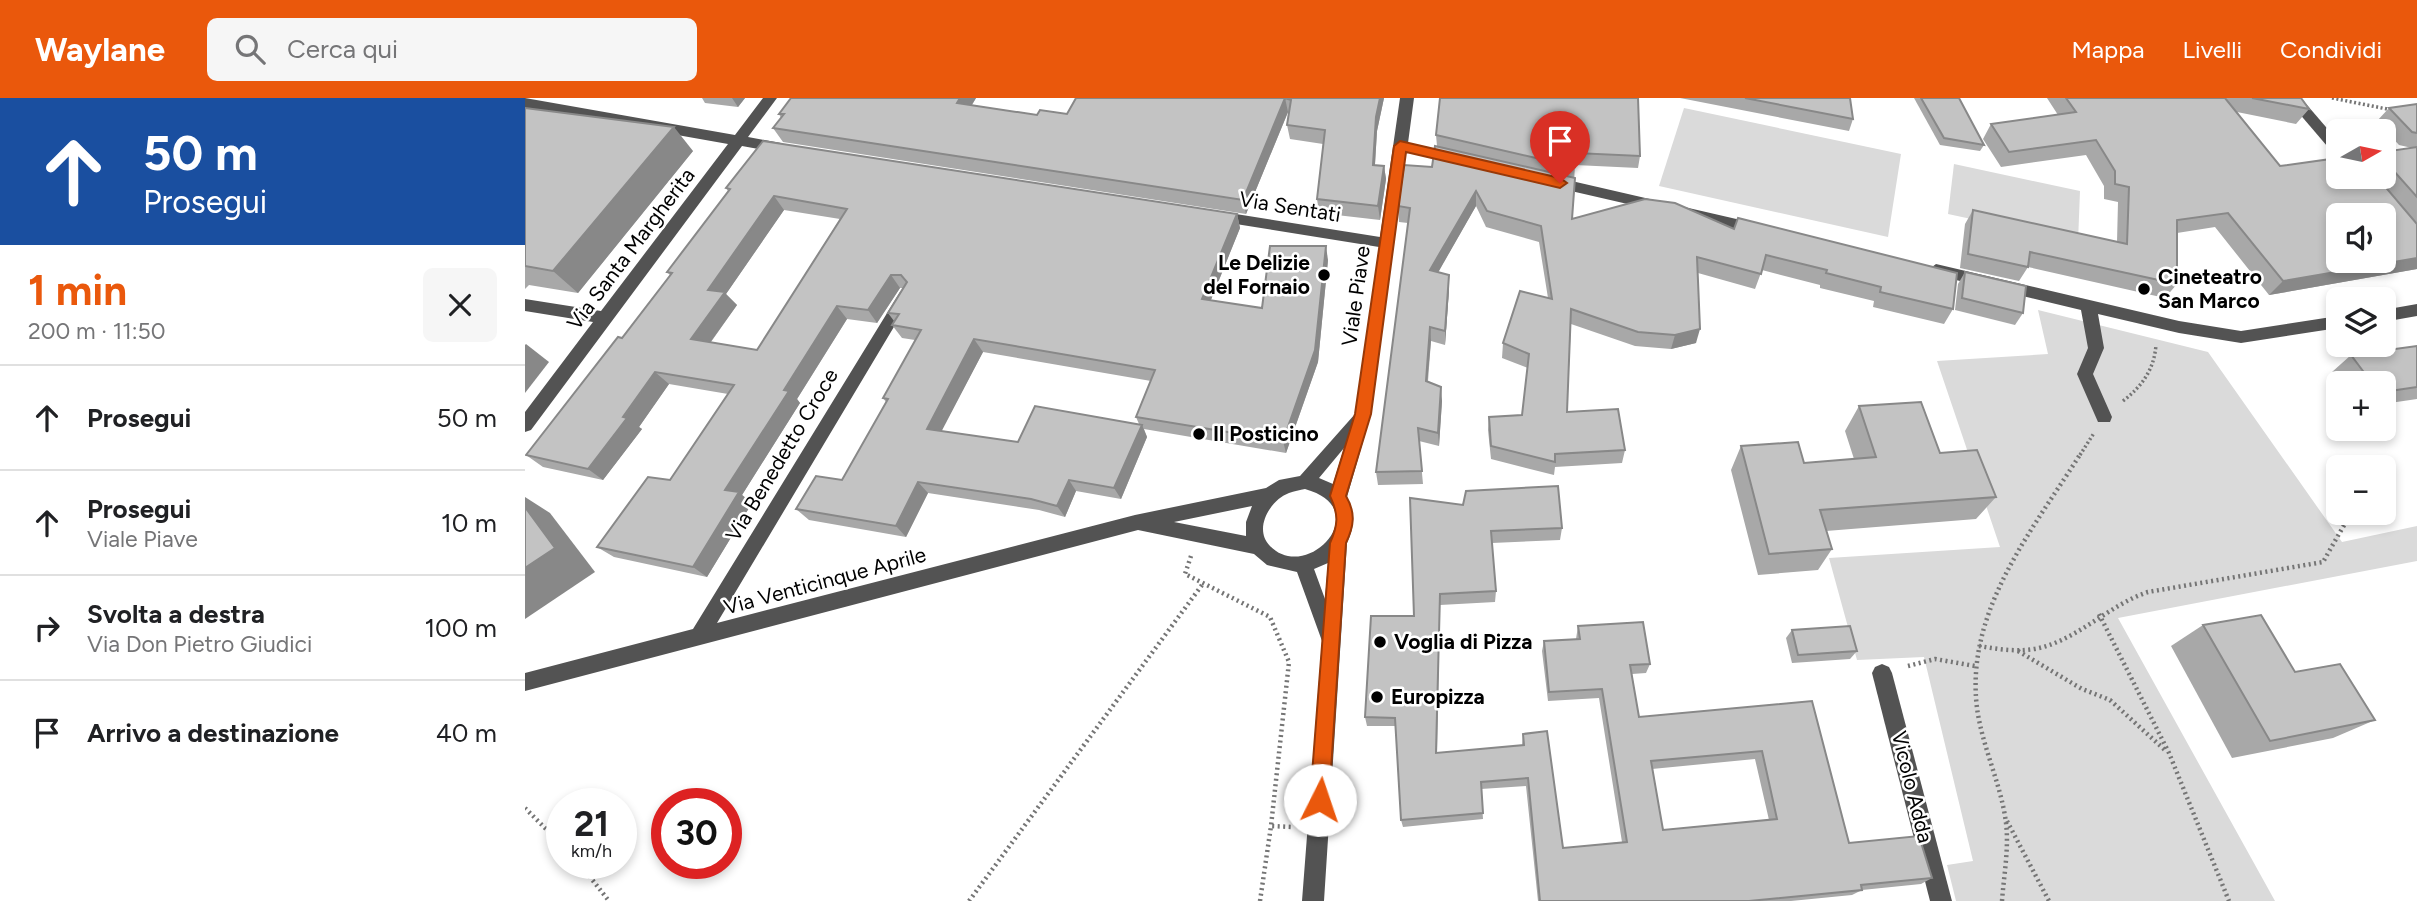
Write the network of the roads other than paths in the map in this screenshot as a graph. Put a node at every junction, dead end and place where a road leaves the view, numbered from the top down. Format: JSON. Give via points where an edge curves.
{"nodes":[{"id":1,"x":770,"y":98,"type":"edge"},
{"id":2,"x":1406,"y":98,"type":"edge"},
{"id":3,"x":2293,"y":98,"type":"edge"},
{"id":4,"x":525,"y":103,"type":"edge"},
{"id":5,"x":2326,"y":136,"type":"edge"},
{"id":6,"x":738,"y":142,"type":"junction"},
{"id":7,"x":1400,"y":146,"type":"junction"},
{"id":8,"x":797,"y":151,"type":"edge"},
{"id":9,"x":1467,"y":161,"type":"edge"},
{"id":10,"x":1533,"y":177,"type":"edge"},
{"id":11,"x":1195,"y":213,"type":"edge"},
{"id":12,"x":1773,"y":232,"type":"edge"},
{"id":13,"x":1386,"y":243,"type":"junction"},
{"id":14,"x":1919,"y":266,"type":"edge"},
{"id":15,"x":905,"y":295,"type":"edge"},
{"id":16,"x":2087,"y":304,"type":"junction"},
{"id":17,"x":525,"y":305,"type":"edge"},
{"id":18,"x":2417,"y":310,"type":"edge"},
{"id":19,"x":2396,"y":314,"type":"edge"},
{"id":20,"x":605,"y":318,"type":"junction"},
{"id":21,"x":2326,"y":325,"type":"edge"},
{"id":22,"x":1363,"y":414,"type":"junction"},
{"id":23,"x":2104,"y":417,"type":"road end"},
{"id":24,"x":525,"y":425,"type":"edge"},
{"id":25,"x":1305,"y":482,"type":"junction"},
{"id":26,"x":1269,"y":495,"type":"junction"},
{"id":27,"x":1338,"y":496,"type":"junction"},
{"id":28,"x":1135,"y":523,"type":"junction"},
{"id":29,"x":1338,"y":543,"type":"junction"},
{"id":30,"x":1260,"y":548,"type":"junction"},
{"id":31,"x":1303,"y":563,"type":"junction"},
{"id":32,"x":698,"y":638,"type":"junction"},
{"id":33,"x":1332,"y":642,"type":"junction"},
{"id":34,"x":1882,"y":673,"type":"road end"},
{"id":35,"x":525,"y":682,"type":"edge"},
{"id":36,"x":1313,"y":901,"type":"edge"},
{"id":37,"x":1941,"y":901,"type":"edge"}],
"edges":[{"from":1,"to":6,"type":"street","name":"Via Santa Margherita"},
{"from":2,"to":7,"type":"street","name":"Viale Piave"},
{"from":3,"to":5,"type":"street"},
{"from":4,"to":6,"type":"street"},
{"from":6,"to":8,"type":"street"},
{"from":6,"to":20,"type":"street","name":"Via Santa Margherita"},
{"from":7,"to":9,"type":"street"},
{"from":7,"to":13,"type":"street","name":"Viale Piave"},
{"from":10,"to":12,"type":"street"},
{"from":11,"to":13,"type":"street","name":"Via Sentati"},
{"from":13,"to":22,"type":"street","name":"Viale Piave"},
{"from":14,"to":16,"type":"street"},
{"from":15,"to":32,"type":"street","name":"Via Benedetto Croce"},
{"from":16,"to":21,"type":"street","via":[[2241,337]]},
{"from":16,"to":23,"type":"street","via":[[2097,334],[2097,357],[2085,374]]},
{"from":17,"to":20,"type":"street"},
{"from":18,"to":19,"type":"street"},
{"from":20,"to":24,"type":"street","name":"Via Santa Margherita"},
{"from":22,"to":25,"type":"street"},
{"from":22,"to":27,"type":"street","name":"Viale Piave"},
{"from":25,"to":26,"type":"street"},
{"from":25,"to":27,"type":"street"},
{"from":26,"to":28,"type":"street","name":"Via Venticinque Aprile"},
{"from":26,"to":30,"type":"street","via":[[1254,519],[1254,537]]},
{"from":27,"to":29,"type":"street","via":[[1346,525]]},
{"from":28,"to":30,"type":"street","name":"Via Venticinque Aprile"},
{"from":28,"to":32,"type":"street","name":"Via Venticinque Aprile"},
{"from":29,"to":31,"type":"street","via":[[1323,556]]},
{"from":29,"to":33,"type":"street"},
{"from":30,"to":31,"type":"street","via":[[1282,562]]},
{"from":31,"to":33,"type":"street"},
{"from":32,"to":35,"type":"street","name":"Via Venticinque Aprile"},
{"from":33,"to":36,"type":"street"},
{"from":34,"to":37,"type":"street","name":"Vicolo Adda"}]}
